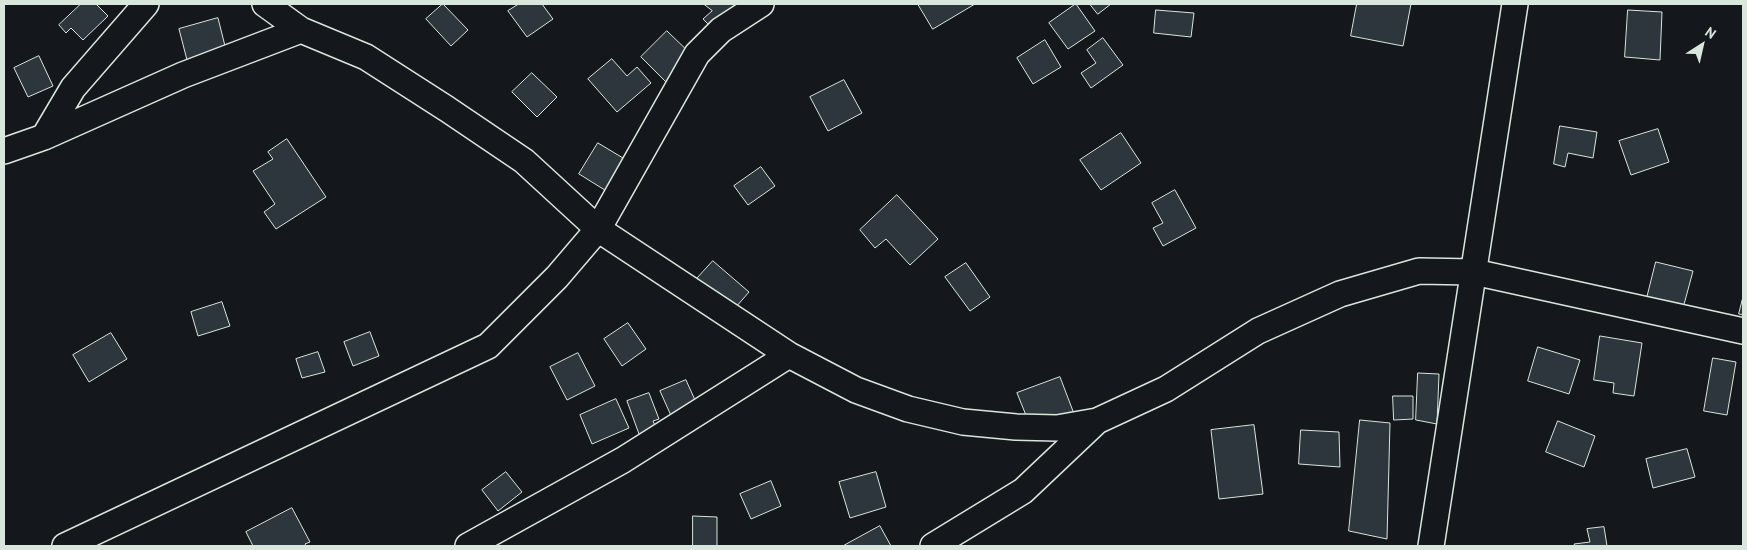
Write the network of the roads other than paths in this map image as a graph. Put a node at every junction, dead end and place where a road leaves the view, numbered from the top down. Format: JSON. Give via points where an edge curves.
{"nodes":[{"id":1,"x":146,"y":4,"type":"edge"},
{"id":2,"x":265,"y":4,"type":"edge"},
{"id":3,"x":761,"y":4,"type":"edge"},
{"id":4,"x":1515,"y":4,"type":"edge"},
{"id":5,"x":301,"y":30,"type":"junction"},
{"id":6,"x":44,"y":137,"type":"junction"},
{"id":7,"x":4,"y":151,"type":"edge"},
{"id":8,"x":598,"y":229,"type":"junction"},
{"id":9,"x":1474,"y":272,"type":"junction"},
{"id":10,"x":1743,"y":331,"type":"edge"},
{"id":11,"x":789,"y":355,"type":"junction"},
{"id":12,"x":1097,"y":421,"type":"junction"},
{"id":13,"x":65,"y":546,"type":"edge"},
{"id":14,"x":468,"y":546,"type":"edge"},
{"id":15,"x":933,"y":546,"type":"edge"},
{"id":16,"x":1431,"y":546,"type":"edge"}],
"edges":[{"from":1,"to":6,"type":"street","via":[[73,88]]},
{"from":2,"to":5,"type":"street"},
{"from":3,"to":8,"type":"street","via":[[721,30],[697,54]]},
{"from":4,"to":9,"type":"street"},
{"from":5,"to":6,"type":"street","via":[[183,75]]},
{"from":5,"to":8,"type":"street","via":[[366,57],[447,109],[524,161]]},
{"from":6,"to":7,"type":"street"},
{"from":8,"to":11,"type":"street"},
{"from":8,"to":13,"type":"street","via":[[557,277],[488,346]]},
{"from":9,"to":10,"type":"street"},
{"from":9,"to":12,"type":"street","via":[[1419,271],[1340,294],[1258,331],[1166,389]]},
{"from":9,"to":16,"type":"street"},
{"from":11,"to":12,"type":"street","via":[[856,390],[908,409],[963,422],[1058,428]]},
{"from":11,"to":14,"type":"street","via":[[623,460]]},
{"from":12,"to":15,"type":"street","via":[[1023,491]]}]}
